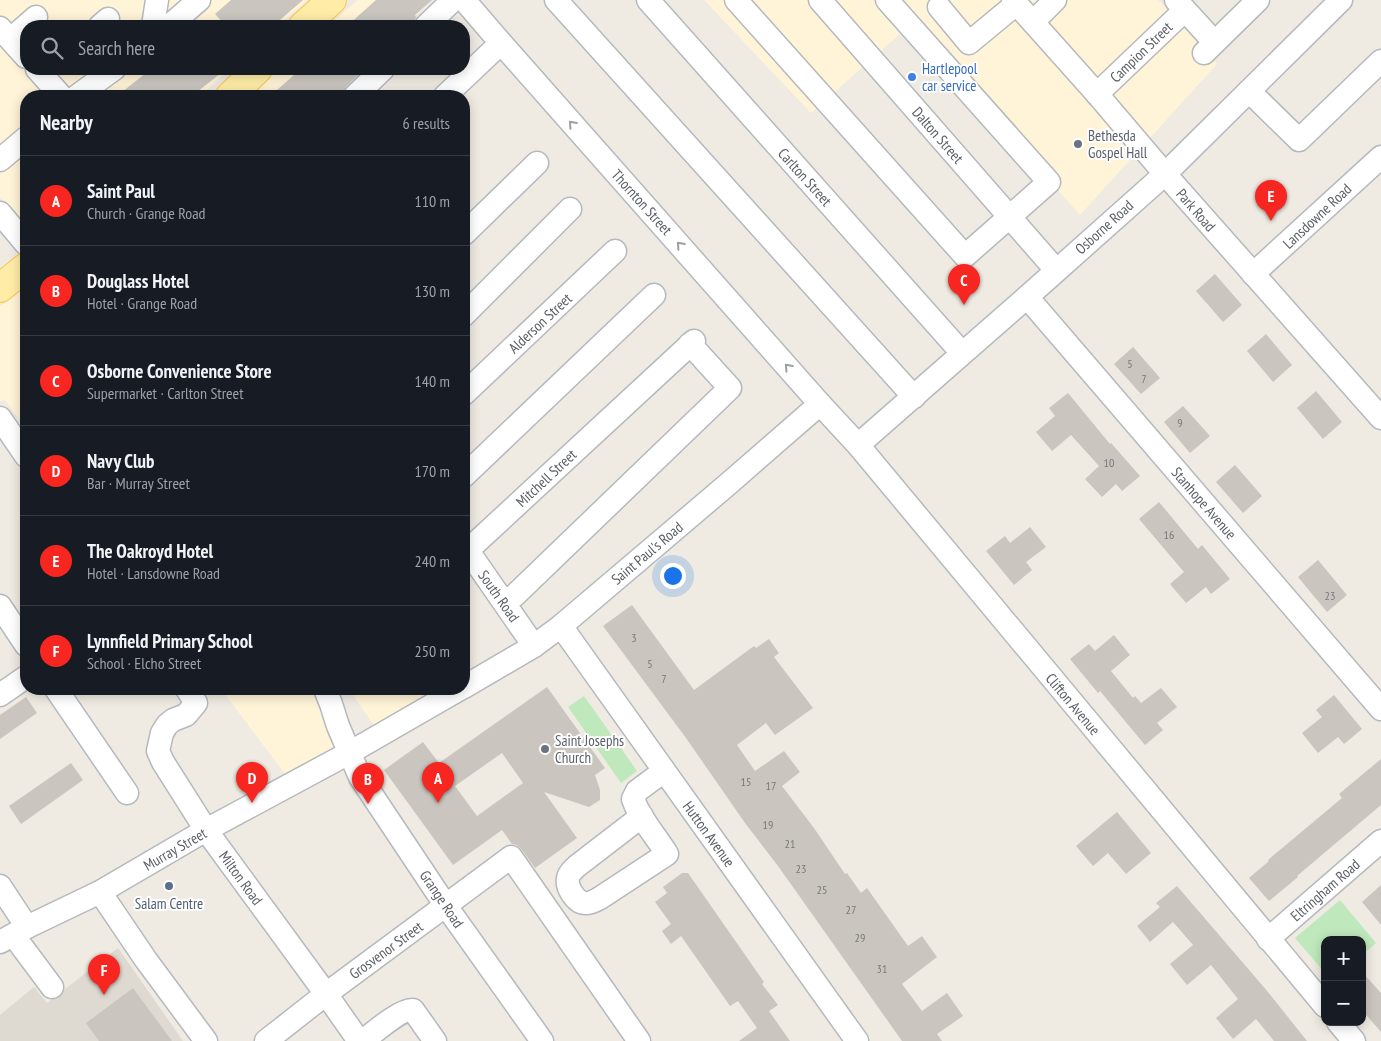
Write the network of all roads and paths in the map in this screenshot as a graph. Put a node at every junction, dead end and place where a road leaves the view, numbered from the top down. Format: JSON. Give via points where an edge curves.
{"nodes":[{"id":1,"x":157,"y":0,"type":"edge"},
{"id":2,"x":198,"y":0,"type":"edge"},
{"id":3,"x":332,"y":0,"type":"edge"},
{"id":4,"x":454,"y":0,"type":"edge"},
{"id":5,"x":464,"y":0,"type":"edge"},
{"id":6,"x":556,"y":0,"type":"edge"},
{"id":7,"x":648,"y":0,"type":"edge"},
{"id":8,"x":736,"y":0,"type":"edge"},
{"id":9,"x":820,"y":0,"type":"edge"},
{"id":10,"x":887,"y":0,"type":"edge"},
{"id":11,"x":1055,"y":0,"type":"edge"},
{"id":12,"x":1258,"y":0,"type":"edge"},
{"id":13,"x":1341,"y":0,"type":"edge"},
{"id":14,"x":1015,"y":2,"type":"edge"},
{"id":15,"x":1181,"y":5,"type":"edge"},
{"id":16,"x":940,"y":7,"type":"dead end"},
{"id":17,"x":36,"y":17,"type":"dead end"},
{"id":18,"x":31,"y":20,"type":"edge"},
{"id":19,"x":154,"y":20,"type":"edge"},
{"id":20,"x":176,"y":20,"type":"edge"},
{"id":21,"x":310,"y":20,"type":"edge"},
{"id":22,"x":432,"y":20,"type":"edge"},
{"id":23,"x":1033,"y":22,"type":"junction"},
{"id":24,"x":20,"y":26,"type":"edge"},
{"id":25,"x":6,"y":34,"type":"edge"},
{"id":26,"x":501,"y":43,"type":"junction"},
{"id":27,"x":20,"y":50,"type":"edge"},
{"id":28,"x":1381,"y":61,"type":"edge"},
{"id":29,"x":470,"y":72,"type":"edge"},
{"id":30,"x":47,"y":75,"type":"edge"},
{"id":31,"x":106,"y":75,"type":"edge"},
{"id":32,"x":252,"y":75,"type":"edge"},
{"id":33,"x":377,"y":75,"type":"edge"},
{"id":34,"x":467,"y":75,"type":"edge"},
{"id":35,"x":57,"y":90,"type":"edge"},
{"id":36,"x":85,"y":90,"type":"edge"},
{"id":37,"x":236,"y":90,"type":"edge"},
{"id":38,"x":361,"y":90,"type":"edge"},
{"id":39,"x":451,"y":90,"type":"edge"},
{"id":40,"x":1249,"y":91,"type":"junction"},
{"id":41,"x":1097,"y":94,"type":"junction"},
{"id":42,"x":20,"y":143,"type":"edge"},
{"id":43,"x":1381,"y":157,"type":"edge"},
{"id":44,"x":0,"y":160,"type":"edge"},
{"id":45,"x":537,"y":163,"type":"dead end"},
{"id":46,"x":1164,"y":174,"type":"junction"},
{"id":47,"x":570,"y":209,"type":"dead end"},
{"id":48,"x":0,"y":213,"type":"edge"},
{"id":49,"x":1009,"y":217,"type":"junction"},
{"id":50,"x":470,"y":228,"type":"edge"},
{"id":51,"x":20,"y":237,"type":"edge"},
{"id":52,"x":615,"y":252,"type":"dead end"},
{"id":53,"x":1056,"y":270,"type":"junction"},
{"id":54,"x":20,"y":272,"type":"edge"},
{"id":55,"x":1253,"y":274,"type":"junction"},
{"id":56,"x":0,"y":288,"type":"edge"},
{"id":57,"x":654,"y":295,"type":"dead end"},
{"id":58,"x":1027,"y":297,"type":"junction"},
{"id":59,"x":470,"y":309,"type":"edge"},
{"id":60,"x":962,"y":353,"type":"junction"},
{"id":61,"x":470,"y":388,"type":"edge"},
{"id":62,"x":914,"y":397,"type":"junction"},
{"id":63,"x":820,"y":404,"type":"junction"},
{"id":64,"x":0,"y":418,"type":"edge"},
{"id":65,"x":1381,"y":418,"type":"edge"},
{"id":66,"x":858,"y":445,"type":"junction"},
{"id":67,"x":20,"y":447,"type":"edge"},
{"id":68,"x":470,"y":470,"type":"edge"},
{"id":69,"x":470,"y":544,"type":"edge"},
{"id":70,"x":470,"y":554,"type":"edge"},
{"id":71,"x":514,"y":596,"type":"dead end"},
{"id":72,"x":0,"y":606,"type":"edge"},
{"id":73,"x":561,"y":626,"type":"junction"},
{"id":74,"x":20,"y":636,"type":"edge"},
{"id":75,"x":534,"y":646,"type":"junction"},
{"id":76,"x":20,"y":680,"type":"edge"},
{"id":77,"x":470,"y":683,"type":"edge"},
{"id":78,"x":0,"y":695,"type":"edge"},
{"id":79,"x":60,"y":695,"type":"edge"},
{"id":80,"x":191,"y":695,"type":"edge"},
{"id":81,"x":327,"y":695,"type":"edge"},
{"id":82,"x":450,"y":695,"type":"edge"},
{"id":83,"x":1381,"y":709,"type":"edge"},
{"id":84,"x":349,"y":753,"type":"junction"},
{"id":85,"x":664,"y":771,"type":"junction"},
{"id":86,"x":127,"y":793,"type":"dead end"},
{"id":87,"x":642,"y":816,"type":"dead end"},
{"id":88,"x":206,"y":830,"type":"junction"},
{"id":89,"x":1381,"y":841,"type":"edge"},
{"id":90,"x":0,"y":886,"type":"edge"},
{"id":91,"x":100,"y":892,"type":"junction"},
{"id":92,"x":446,"y":906,"type":"junction"},
{"id":93,"x":14,"y":935,"type":"edge"},
{"id":94,"x":1268,"y":939,"type":"junction"},
{"id":95,"x":52,"y":987,"type":"dead end"},
{"id":96,"x":326,"y":994,"type":"junction"},
{"id":97,"x":1321,"y":1001,"type":"edge"},
{"id":98,"x":1341,"y":1026,"type":"edge"},
{"id":99,"x":206,"y":1041,"type":"edge"},
{"id":100,"x":266,"y":1041,"type":"edge"},
{"id":101,"x":359,"y":1041,"type":"edge"},
{"id":102,"x":363,"y":1041,"type":"edge"},
{"id":103,"x":435,"y":1041,"type":"edge"},
{"id":104,"x":542,"y":1041,"type":"edge"},
{"id":105,"x":639,"y":1041,"type":"edge"},
{"id":106,"x":857,"y":1041,"type":"edge"},
{"id":107,"x":1354,"y":1041,"type":"edge"}],
"edges":[{"from":1,"to":19,"type":"street"},
{"from":2,"to":20,"type":"street"},
{"from":3,"to":21,"type":"main road"},
{"from":4,"to":22,"type":"street"},
{"from":5,"to":26,"type":"street","name":"Thornton Street"},
{"from":6,"to":62,"type":"street"},
{"from":7,"to":60,"type":"street","name":"Carlton Street"},
{"from":8,"to":49,"type":"street","via":[[965,256]]},
{"from":9,"to":49,"type":"street","name":"Dalton Street"},
{"from":10,"to":49,"type":"street","via":[[1049,182]]},
{"from":11,"to":23,"type":"street"},
{"from":12,"to":15,"type":"street","name":"Campion Street","via":[[1205,43]]},
{"from":13,"to":40,"type":"street","name":"Osborne Road"},
{"from":14,"to":16,"type":"street","via":[[969,42]]},
{"from":14,"to":23,"type":"street","name":"Park Road"},
{"from":15,"to":41,"type":"street","name":"Campion Street"},
{"from":17,"to":18,"type":"street"},
{"from":23,"to":41,"type":"street","name":"Park Road"},
{"from":24,"to":25,"type":"street"},
{"from":25,"to":27,"type":"street"},
{"from":26,"to":29,"type":"street"},
{"from":63,"to":26,"type":"street","name":"Thornton Street","one_way":true},
{"from":28,"to":40,"type":"street","via":[[1300,140]]},
{"from":30,"to":35,"type":"street"},
{"from":31,"to":36,"type":"street"},
{"from":32,"to":37,"type":"main road"},
{"from":33,"to":38,"type":"street"},
{"from":34,"to":39,"type":"street"},
{"from":40,"to":46,"type":"street","name":"Osborne Road"},
{"from":41,"to":46,"type":"street","name":"Park Road"},
{"from":42,"to":44,"type":"street"},
{"from":43,"to":55,"type":"street","name":"Lansdowne Road"},
{"from":45,"to":50,"type":"street"},
{"from":46,"to":53,"type":"street","name":"Osborne Road"},
{"from":46,"to":55,"type":"street","name":"Park Road"},
{"from":47,"to":59,"type":"street"},
{"from":48,"to":51,"type":"street"},
{"from":49,"to":53,"type":"street","name":"Dalton Street"},
{"from":52,"to":61,"type":"street","name":"Alderson Street"},
{"from":53,"to":58,"type":"street","name":"Osborne Road"},
{"from":54,"to":56,"type":"main road"},
{"from":55,"to":65,"type":"street","name":"Park Road"},
{"from":57,"to":68,"type":"street"},
{"from":58,"to":60,"type":"street","name":"Osborne Road"},
{"from":58,"to":83,"type":"street","name":"Stanhope Avenue"},
{"from":60,"to":62,"type":"street","name":"Osborne Road"},
{"from":62,"to":66,"type":"street","name":"Osborne Road"},
{"from":63,"to":66,"type":"street","name":"Clifton Avenue"},
{"from":63,"to":73,"type":"street","name":"Saint Paul's Road"},
{"from":64,"to":67,"type":"street"},
{"from":66,"to":94,"type":"street","name":"Clifton Avenue"},
{"from":69,"to":71,"type":"street","name":"Mitchell Street","via":[[692,342],[730,388]]},
{"from":70,"to":75,"type":"street","name":"South Road"},
{"from":72,"to":74,"type":"street"},
{"from":73,"to":75,"type":"street","name":"Saint Paul's Road"},
{"from":73,"to":85,"type":"street","name":"Hutton Avenue"},
{"from":75,"to":77,"type":"street","name":"Saint Paul's Road"},
{"from":76,"to":78,"type":"street"},
{"from":79,"to":86,"type":"street"},
{"from":80,"to":88,"type":"street","name":"Milton Road","via":[[196,703],[186,715],[167,725],[158,751]]},
{"from":81,"to":84,"type":"street","name":"Grange Road"},
{"from":82,"to":84,"type":"street"},
{"from":84,"to":88,"type":"street","name":"Murray Street"},
{"from":84,"to":92,"type":"street","name":"Grange Road","via":[[360,777]]},
{"from":85,"to":87,"type":"street","via":[[636,791],[633,799]]},
{"from":85,"to":106,"type":"street","name":"Hutton Avenue"},
{"from":88,"to":91,"type":"street","name":"Murray Street"},
{"from":88,"to":96,"type":"street","name":"Milton Road"},
{"from":89,"to":94,"type":"street","name":"Eltringham Road"},
{"from":90,"to":93,"type":"street"},
{"from":91,"to":93,"type":"street","name":"Murray Street"},
{"from":91,"to":99,"type":"street"},
{"from":92,"to":96,"type":"street","name":"Grosvenor Street"},
{"from":92,"to":104,"type":"street","name":"Grange Road"},
{"from":92,"to":105,"type":"street","name":"Grosvenor Street","via":[[511,857]]},
{"from":93,"to":95,"type":"street"},
{"from":94,"to":97,"type":"street","name":"Clifton Avenue"},
{"from":96,"to":100,"type":"street","name":"Grosvenor Street"},
{"from":96,"to":101,"type":"street","name":"Milton Road"},
{"from":98,"to":107,"type":"street"},
{"from":102,"to":103,"type":"street","via":[[410,1009]]}]}
